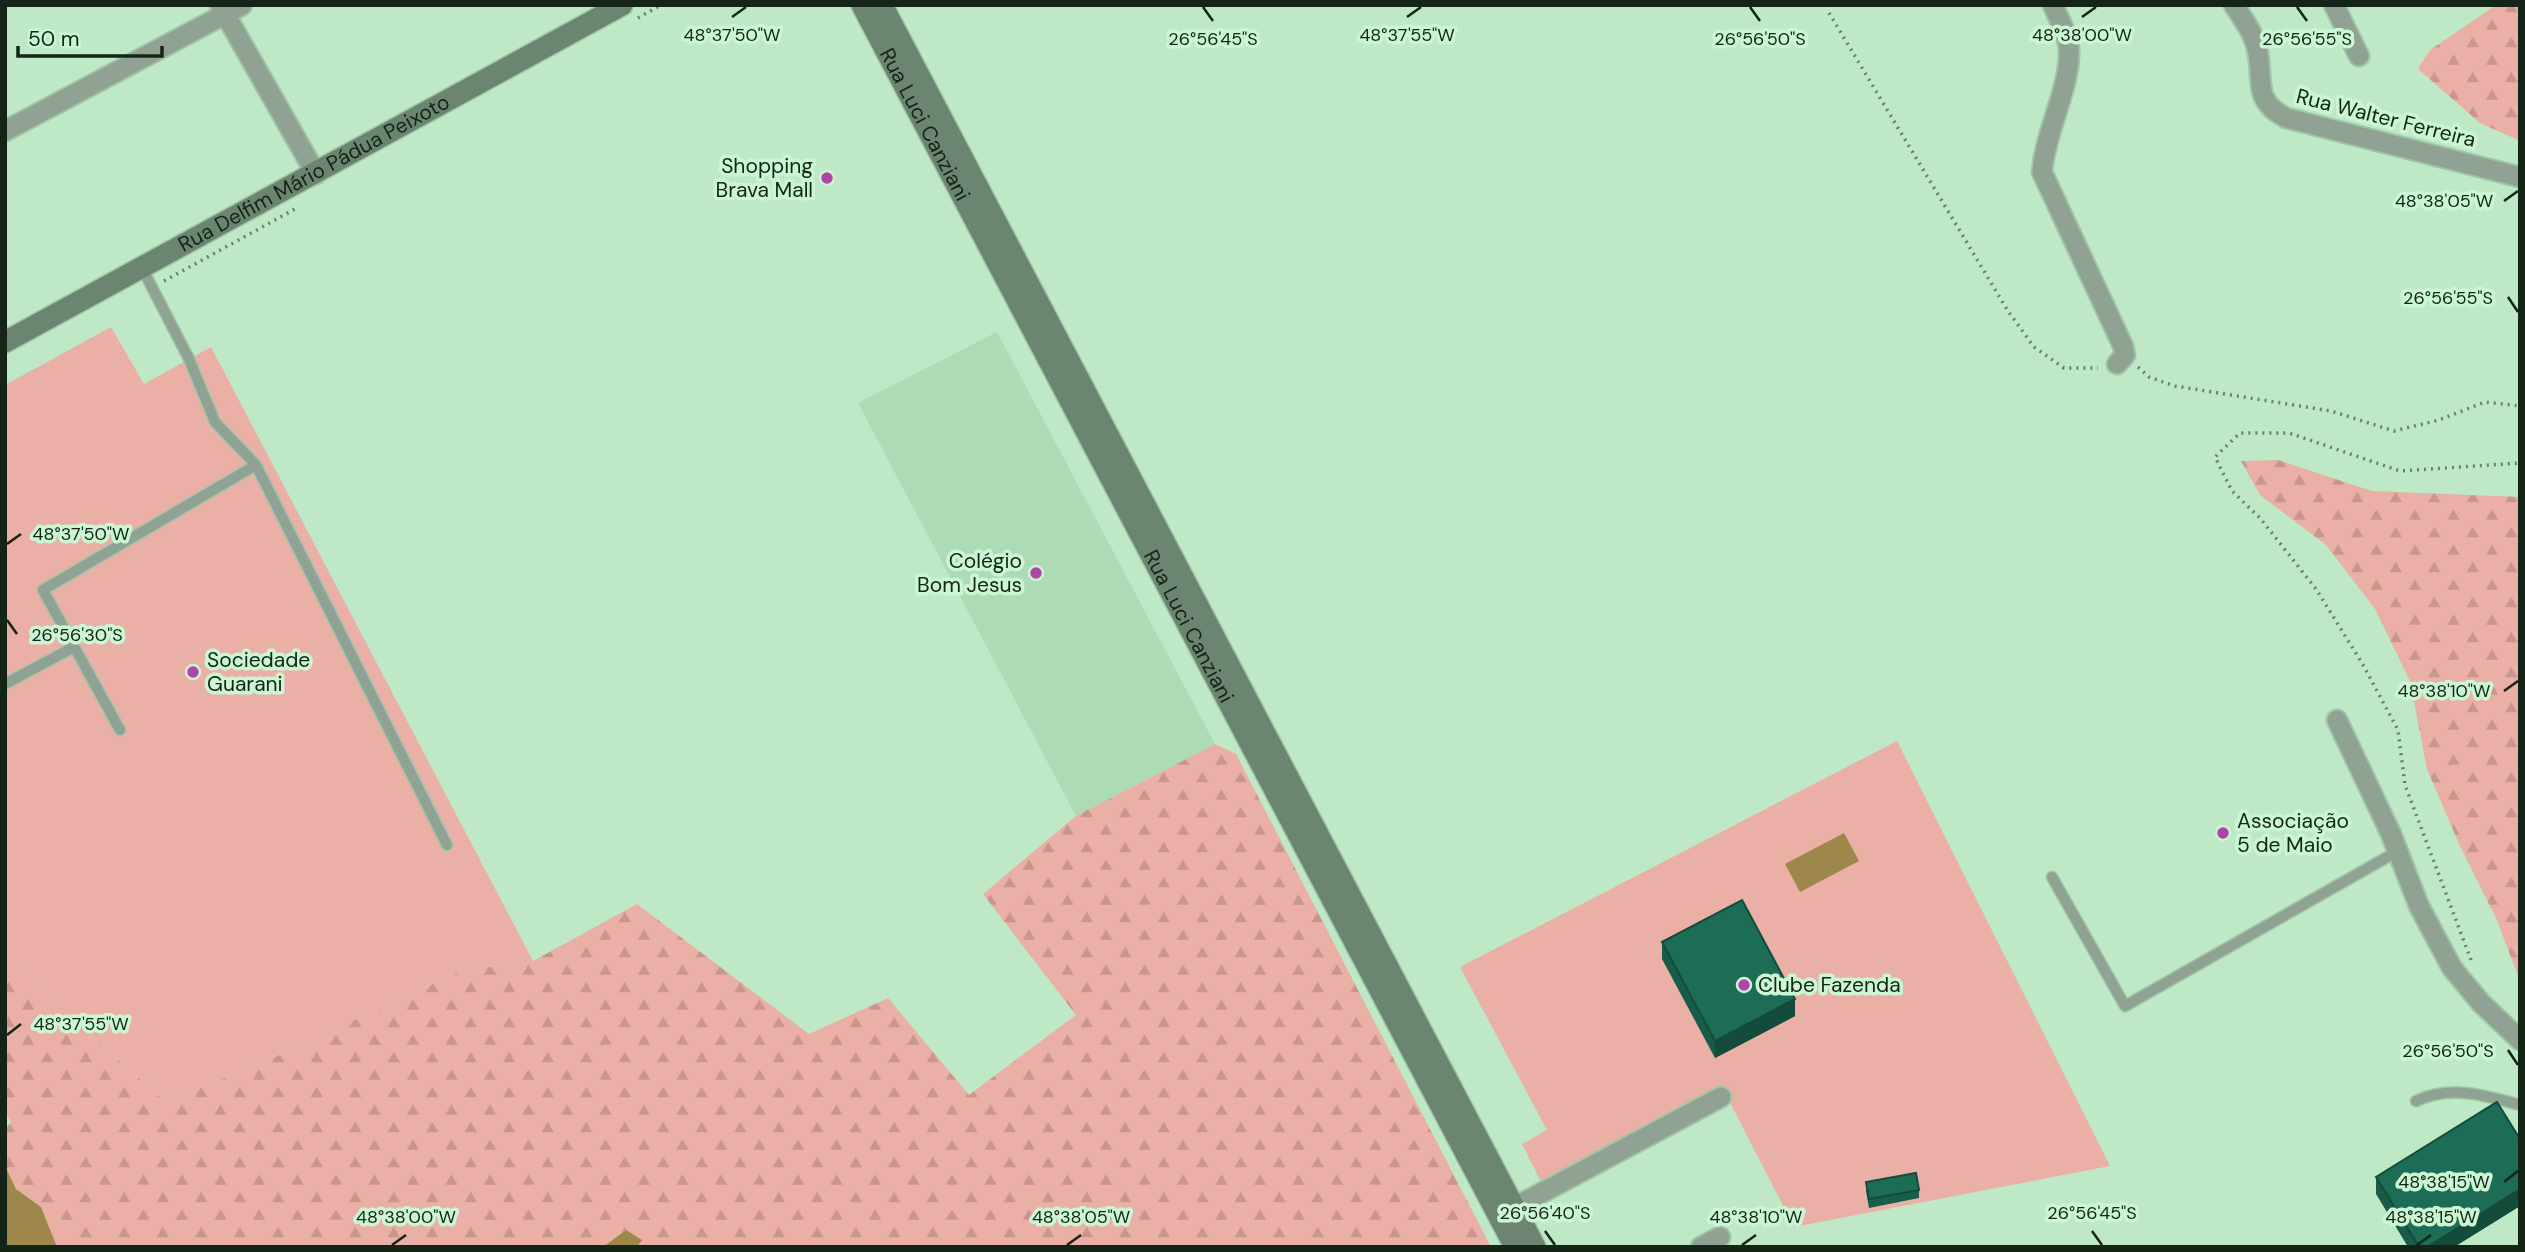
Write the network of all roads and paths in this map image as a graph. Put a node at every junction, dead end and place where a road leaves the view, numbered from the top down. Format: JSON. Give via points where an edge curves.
{"nodes":[{"id":1,"x":622,"y":5,"type":"edge"},
{"id":2,"x":862,"y":5,"type":"edge"},
{"id":3,"x":882,"y":5,"type":"edge"},
{"id":4,"x":2053,"y":5,"type":"edge"},
{"id":5,"x":2234,"y":5,"type":"edge"},
{"id":6,"x":2334,"y":5,"type":"edge"},
{"id":7,"x":229,"y":8,"type":"edge"},
{"id":8,"x":1829,"y":13,"type":"dead end"},
{"id":9,"x":2359,"y":56,"type":"dead end"},
{"id":10,"x":5,"y":131,"type":"edge"},
{"id":11,"x":316,"y":174,"type":"junction"},
{"id":12,"x":2520,"y":177,"type":"edge"},
{"id":13,"x":142,"y":268,"type":"junction"},
{"id":14,"x":5,"y":342,"type":"edge"},
{"id":15,"x":2121,"y":359,"type":"junction"},
{"id":16,"x":2520,"y":406,"type":"edge"},
{"id":17,"x":2520,"y":463,"type":"edge"},
{"id":18,"x":256,"y":465,"type":"junction"},
{"id":19,"x":75,"y":647,"type":"junction"},
{"id":20,"x":5,"y":684,"type":"edge"},
{"id":21,"x":2337,"y":720,"type":"dead end"},
{"id":22,"x":120,"y":730,"type":"dead end"},
{"id":23,"x":447,"y":845,"type":"dead end"},
{"id":24,"x":2398,"y":851,"type":"junction"},
{"id":25,"x":2052,"y":877,"type":"dead end"},
{"id":26,"x":2468,"y":989,"type":"junction"},
{"id":27,"x":2520,"y":1040,"type":"edge"},
{"id":28,"x":1721,"y":1097,"type":"dead end"},
{"id":29,"x":2416,"y":1101,"type":"dead end"},
{"id":30,"x":2520,"y":1105,"type":"edge"},
{"id":31,"x":1506,"y":1211,"type":"junction"},
{"id":32,"x":1720,"y":1237,"type":"dead end"},
{"id":33,"x":1516,"y":1247,"type":"edge"},
{"id":34,"x":1535,"y":1247,"type":"edge"},
{"id":35,"x":1701,"y":1247,"type":"edge"}],
"edges":[{"from":1,"to":11,"type":"main road","name":"Rua Delfim Mário Pádua Peixoto"},
{"from":2,"to":31,"type":"main road","name":"Rua Luci Canziani"},
{"from":3,"to":31,"type":"main road","name":"Rua Luci Canziani"},
{"from":4,"to":15,"type":"street","via":[[2069,49],[2042,172]]},
{"from":5,"to":12,"type":"street","name":"Rua Walter Ferreira","via":[[2252,33],[2260,60],[2260,91],[2274,112],[2373,142]]},
{"from":6,"to":9,"type":"street"},
{"from":7,"to":10,"type":"street"},
{"from":7,"to":11,"type":"street"},
{"from":8,"to":15,"type":"path","via":[[2034,347],[2064,368],[2104,368]]},
{"from":11,"to":13,"type":"main road","name":"Rua Delfim Mário Pádua Peixoto"},
{"from":13,"to":14,"type":"main road","name":"Rua Delfim Mário Pádua Peixoto"},
{"from":13,"to":18,"type":"lane","via":[[215,422]]},
{"from":15,"to":16,"type":"path","via":[[2149,377],[2175,386],[2331,411],[2394,431],[2485,402]]},
{"from":17,"to":26,"type":"path","via":[[2400,471],[2289,433],[2240,433],[2215,457],[2232,491],[2260,518],[2316,589],[2398,730],[2405,785],[2471,961]]},
{"from":18,"to":19,"type":"lane","via":[[43,590]]},
{"from":18,"to":23,"type":"lane"},
{"from":19,"to":20,"type":"lane"},
{"from":19,"to":22,"type":"lane"},
{"from":21,"to":24,"type":"street"},
{"from":24,"to":25,"type":"lane","via":[[2125,1006]]},
{"from":24,"to":26,"type":"street","via":[[2435,938]]},
{"from":26,"to":27,"type":"street"},
{"from":28,"to":31,"type":"street"},
{"from":29,"to":30,"type":"lane","via":[[2431,1094],[2460,1091]]},
{"from":31,"to":33,"type":"main road","name":"Rua Luci Canziani"},
{"from":31,"to":34,"type":"main road","name":"Rua Luci Canziani"},
{"from":32,"to":35,"type":"street"}]}
